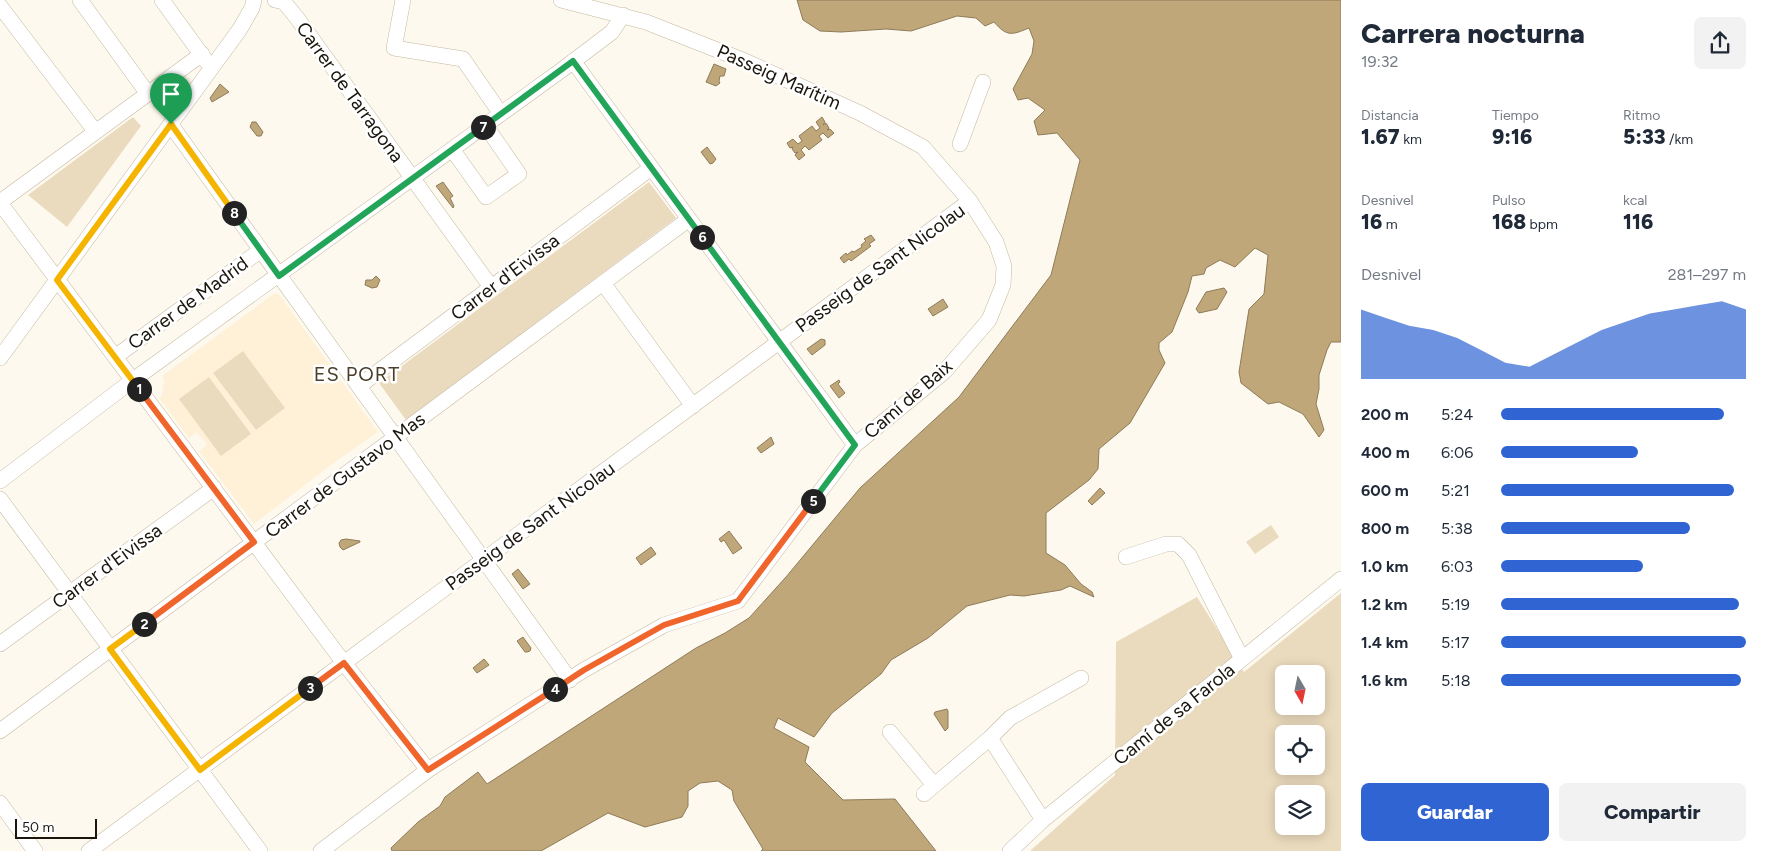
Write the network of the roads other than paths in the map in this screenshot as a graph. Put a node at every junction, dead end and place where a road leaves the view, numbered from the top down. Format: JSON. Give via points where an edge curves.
{"nodes":[{"id":1,"x":80,"y":0,"type":"edge"},
{"id":2,"x":162,"y":0,"type":"edge"},
{"id":3,"x":254,"y":0,"type":"edge"},
{"id":4,"x":275,"y":0,"type":"edge"},
{"id":5,"x":403,"y":0,"type":"edge"},
{"id":6,"x":561,"y":0,"type":"edge"},
{"id":7,"x":0,"y":6,"type":"edge"},
{"id":8,"x":623,"y":15,"type":"junction"},
{"id":9,"x":202,"y":54,"type":"junction"},
{"id":10,"x":573,"y":61,"type":"junction"},
{"id":11,"x":212,"y":68,"type":"junction"},
{"id":12,"x":983,"y":82,"type":"dead end"},
{"id":13,"x":148,"y":94,"type":"junction"},
{"id":14,"x":501,"y":114,"type":"junction"},
{"id":15,"x":171,"y":124,"type":"junction"},
{"id":16,"x":485,"y":125,"type":"junction"},
{"id":17,"x":95,"y":131,"type":"junction"},
{"id":18,"x":960,"y":144,"type":"dead end"},
{"id":19,"x":452,"y":149,"type":"junction"},
{"id":20,"x":651,"y":168,"type":"junction"},
{"id":21,"x":412,"y":178,"type":"junction"},
{"id":22,"x":970,"y":201,"type":"junction"},
{"id":23,"x":0,"y":203,"type":"edge"},
{"id":24,"x":689,"y":219,"type":"junction"},
{"id":25,"x":261,"y":250,"type":"junction"},
{"id":26,"x":279,"y":276,"type":"junction"},
{"id":27,"x":57,"y":280,"type":"junction"},
{"id":28,"x":603,"y":283,"type":"junction"},
{"id":29,"x":491,"y":287,"type":"junction"},
{"id":30,"x":779,"y":342,"type":"junction"},
{"id":31,"x":115,"y":357,"type":"junction"},
{"id":32,"x":0,"y":358,"type":"edge"},
{"id":33,"x":133,"y":380,"type":"junction"},
{"id":34,"x":358,"y":386,"type":"junction"},
{"id":35,"x":692,"y":406,"type":"junction"},
{"id":36,"x":396,"y":437,"type":"junction"},
{"id":37,"x":855,"y":445,"type":"junction"},
{"id":38,"x":0,"y":481,"type":"edge"},
{"id":39,"x":214,"y":488,"type":"junction"},
{"id":40,"x":0,"y":499,"type":"edge"},
{"id":41,"x":254,"y":542,"type":"junction"},
{"id":42,"x":1126,"y":557,"type":"dead end"},
{"id":43,"x":484,"y":560,"type":"junction"},
{"id":44,"x":1341,"y":579,"type":"edge"},
{"id":45,"x":70,"y":594,"type":"junction"},
{"id":46,"x":0,"y":644,"type":"edge"},
{"id":47,"x":110,"y":649,"type":"junction"},
{"id":48,"x":1242,"y":659,"type":"junction"},
{"id":49,"x":344,"y":663,"type":"junction"},
{"id":50,"x":1081,"y":678,"type":"dead end"},
{"id":51,"x":570,"y":680,"type":"junction"},
{"id":52,"x":0,"y":731,"type":"edge"},
{"id":53,"x":890,"y":732,"type":"dead end"},
{"id":54,"x":990,"y":738,"type":"junction"},
{"id":55,"x":200,"y":770,"type":"junction"},
{"id":56,"x":428,"y":770,"type":"junction"},
{"id":57,"x":0,"y":803,"type":"edge"},
{"id":58,"x":1043,"y":820,"type":"junction"},
{"id":59,"x":35,"y":851,"type":"edge"},
{"id":60,"x":89,"y":851,"type":"edge"},
{"id":61,"x":260,"y":851,"type":"edge"},
{"id":62,"x":321,"y":851,"type":"edge"},
{"id":63,"x":1010,"y":851,"type":"edge"}],
"edges":[{"from":1,"to":13,"type":"street"},
{"from":2,"to":9,"type":"street"},
{"from":3,"to":11,"type":"street","via":[[240,29]]},
{"from":4,"to":21,"type":"street","name":"Carrer de Tarragona","via":[[284,2],[297,18]]},
{"from":5,"to":14,"type":"street","via":[[394,48],[463,60]]},
{"from":6,"to":8,"type":"street","name":"Passeig Marítim"},
{"from":7,"to":17,"type":"street"},
{"from":8,"to":10,"type":"street","name":"Carrer de Madrid","via":[[612,32]]},
{"from":8,"to":22,"type":"street","name":"Passeig Marítim","via":[[745,61],[860,112],[923,147]]},
{"from":9,"to":11,"type":"street"},
{"from":9,"to":13,"type":"street"},
{"from":10,"to":14,"type":"street","name":"Carrer de Madrid"},
{"from":10,"to":20,"type":"street"},
{"from":11,"to":15,"type":"street"},
{"from":12,"to":18,"type":"street"},
{"from":13,"to":17,"type":"street"},
{"from":14,"to":16,"type":"street","name":"Carrer de Madrid"},
{"from":15,"to":25,"type":"street"},
{"from":15,"to":27,"type":"street"},
{"from":16,"to":19,"type":"street","name":"Carrer de Madrid"},
{"from":16,"to":19,"type":"street","via":[[519,174],[486,197]]},
{"from":17,"to":23,"type":"street"},
{"from":19,"to":21,"type":"street","name":"Carrer de Madrid"},
{"from":20,"to":24,"type":"street"},
{"from":20,"to":29,"type":"street","name":"Carrer d'Eivissa"},
{"from":21,"to":26,"type":"street","name":"Carrer de Madrid"},
{"from":21,"to":29,"type":"street","name":"Carrer de Tarragona"},
{"from":22,"to":30,"type":"street","name":"Passeig de Sant Nicolau"},
{"from":22,"to":37,"type":"street","name":"Camí de Baix","via":[[996,242],[1004,266],[1003,286],[989,320],[944,372]]},
{"from":23,"to":27,"type":"street"},
{"from":24,"to":28,"type":"street","name":"Carrer de Gustavo Mas"},
{"from":24,"to":30,"type":"street"},
{"from":25,"to":26,"type":"street"},
{"from":25,"to":31,"type":"street","name":"Carrer de Madrid"},
{"from":26,"to":33,"type":"street","name":"Carrer de Madrid"},
{"from":26,"to":34,"type":"street"},
{"from":27,"to":31,"type":"street"},
{"from":27,"to":32,"type":"street"},
{"from":28,"to":35,"type":"street"},
{"from":28,"to":36,"type":"street","name":"Carrer de Gustavo Mas"},
{"from":29,"to":34,"type":"street","name":"Carrer d'Eivissa"},
{"from":30,"to":35,"type":"street","name":"Passeig de Sant Nicolau"},
{"from":30,"to":37,"type":"street"},
{"from":31,"to":33,"type":"street"},
{"from":33,"to":38,"type":"street","name":"Carrer de Madrid"},
{"from":33,"to":39,"type":"street"},
{"from":34,"to":36,"type":"street"},
{"from":35,"to":43,"type":"street","name":"Passeig de Sant Nicolau"},
{"from":36,"to":41,"type":"street","name":"Carrer de Gustavo Mas"},
{"from":36,"to":43,"type":"street"},
{"from":37,"to":51,"type":"street","name":"Camí de Baix","via":[[738,601],[664,625]]},
{"from":39,"to":41,"type":"street"},
{"from":39,"to":45,"type":"street","name":"Carrer d'Eivissa"},
{"from":40,"to":45,"type":"street"},
{"from":41,"to":47,"type":"street","name":"Carrer de Gustavo Mas"},
{"from":41,"to":49,"type":"street"},
{"from":42,"to":48,"type":"street","via":[[1166,544],[1178,544],[1189,555]]},
{"from":43,"to":49,"type":"street","name":"Passeig de Sant Nicolau"},
{"from":43,"to":51,"type":"street"},
{"from":44,"to":48,"type":"street","name":"Camí de sa Farola"},
{"from":45,"to":46,"type":"street","name":"Carrer d'Eivissa"},
{"from":45,"to":47,"type":"street"},
{"from":47,"to":52,"type":"street","name":"Carrer de Gustavo Mas"},
{"from":47,"to":55,"type":"street"},
{"from":48,"to":58,"type":"street","name":"Camí de sa Farola"},
{"from":49,"to":55,"type":"street","name":"Passeig de Sant Nicolau"},
{"from":49,"to":56,"type":"street"},
{"from":50,"to":54,"type":"street","via":[[1010,718]]},
{"from":51,"to":56,"type":"street","name":"Camí de Baix"},
{"from":53,"to":54,"type":"street","via":[[929,789]]},
{"from":54,"to":58,"type":"street"},
{"from":55,"to":60,"type":"street","name":"Passeig de Sant Nicolau"},
{"from":55,"to":61,"type":"street"},
{"from":56,"to":62,"type":"street","name":"Camí de Baix"},
{"from":57,"to":59,"type":"street"},
{"from":58,"to":63,"type":"street","name":"Camí de sa Farola"}]}
